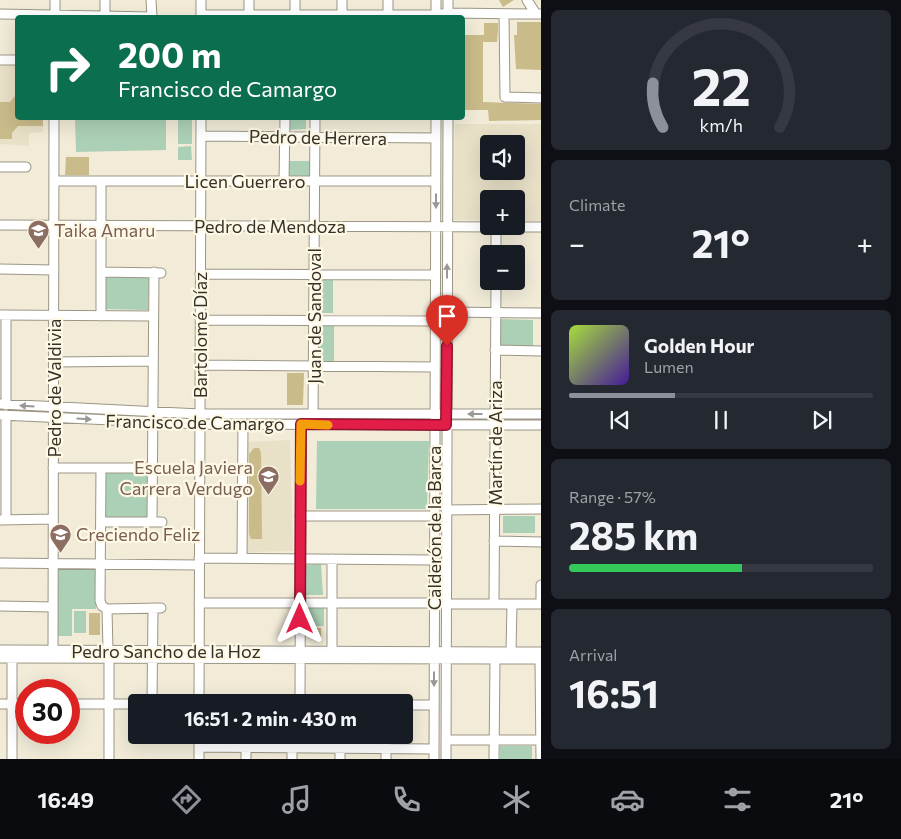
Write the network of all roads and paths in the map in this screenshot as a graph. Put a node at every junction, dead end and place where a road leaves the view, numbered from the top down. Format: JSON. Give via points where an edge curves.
{"nodes":[{"id":1,"x":55,"y":0,"type":"edge"},
{"id":2,"x":105,"y":0,"type":"edge"},
{"id":3,"x":152,"y":0,"type":"edge"},
{"id":4,"x":201,"y":0,"type":"edge"},
{"id":5,"x":249,"y":0,"type":"edge"},
{"id":6,"x":295,"y":0,"type":"edge"},
{"id":7,"x":342,"y":0,"type":"edge"},
{"id":8,"x":388,"y":0,"type":"edge"},
{"id":9,"x":436,"y":0,"type":"edge"},
{"id":10,"x":448,"y":0,"type":"edge"},
{"id":11,"x":528,"y":0,"type":"edge"},
{"id":12,"x":0,"y":14,"type":"edge"},
{"id":13,"x":504,"y":14,"type":"junction"},
{"id":14,"x":538,"y":14,"type":"edge"},
{"id":15,"x":18,"y":15,"type":"edge"},
{"id":16,"x":55,"y":15,"type":"edge"},
{"id":17,"x":105,"y":15,"type":"edge"},
{"id":18,"x":152,"y":15,"type":"edge"},
{"id":19,"x":201,"y":15,"type":"edge"},
{"id":20,"x":249,"y":15,"type":"edge"},
{"id":21,"x":295,"y":15,"type":"edge"},
{"id":22,"x":342,"y":15,"type":"edge"},
{"id":23,"x":388,"y":15,"type":"edge"},
{"id":24,"x":436,"y":15,"type":"edge"},
{"id":25,"x":448,"y":15,"type":"edge"},
{"id":26,"x":0,"y":60,"type":"edge"},
{"id":27,"x":15,"y":60,"type":"edge"},
{"id":28,"x":541,"y":98,"type":"edge"},
{"id":29,"x":54,"y":120,"type":"edge"},
{"id":30,"x":201,"y":120,"type":"edge"},
{"id":31,"x":285,"y":120,"type":"edge"},
{"id":32,"x":315,"y":120,"type":"edge"},
{"id":33,"x":436,"y":120,"type":"edge"},
{"id":34,"x":448,"y":120,"type":"edge"},
{"id":35,"x":201,"y":136,"type":"junction"},
{"id":36,"x":284,"y":137,"type":"junction"},
{"id":37,"x":315,"y":137,"type":"junction"},
{"id":38,"x":436,"y":138,"type":"junction"},
{"id":39,"x":0,"y":167,"type":"edge"},
{"id":40,"x":26,"y":167,"type":"dead end"},
{"id":41,"x":54,"y":181,"type":"junction"},
{"id":42,"x":101,"y":181,"type":"junction"},
{"id":43,"x":200,"y":181,"type":"junction"},
{"id":44,"x":284,"y":181,"type":"junction"},
{"id":45,"x":314,"y":181,"type":"junction"},
{"id":46,"x":436,"y":181,"type":"junction"},
{"id":47,"x":0,"y":225,"type":"edge"},
{"id":48,"x":54,"y":225,"type":"junction"},
{"id":49,"x":101,"y":225,"type":"junction"},
{"id":50,"x":200,"y":226,"type":"junction"},
{"id":51,"x":314,"y":226,"type":"junction"},
{"id":52,"x":436,"y":227,"type":"junction"},
{"id":53,"x":447,"y":227,"type":"junction"},
{"id":54,"x":480,"y":227,"type":"edge"},
{"id":55,"x":525,"y":227,"type":"edge"},
{"id":56,"x":541,"y":227,"type":"edge"},
{"id":57,"x":0,"y":269,"type":"edge"},
{"id":58,"x":54,"y":270,"type":"junction"},
{"id":59,"x":101,"y":272,"type":"junction"},
{"id":60,"x":200,"y":274,"type":"junction"},
{"id":61,"x":314,"y":274,"type":"junction"},
{"id":62,"x":435,"y":275,"type":"junction"},
{"id":63,"x":496,"y":290,"type":"edge"},
{"id":64,"x":447,"y":312,"type":"junction"},
{"id":65,"x":496,"y":313,"type":"junction"},
{"id":66,"x":541,"y":313,"type":"edge"},
{"id":67,"x":3,"y":315,"type":"edge"},
{"id":68,"x":54,"y":315,"type":"junction"},
{"id":69,"x":101,"y":316,"type":"junction"},
{"id":70,"x":153,"y":316,"type":"junction"},
{"id":71,"x":200,"y":320,"type":"junction"},
{"id":72,"x":314,"y":320,"type":"junction"},
{"id":73,"x":435,"y":321,"type":"junction"},
{"id":74,"x":495,"y":350,"type":"junction"},
{"id":75,"x":541,"y":350,"type":"edge"},
{"id":76,"x":3,"y":354,"type":"edge"},
{"id":77,"x":153,"y":361,"type":"junction"},
{"id":78,"x":54,"y":362,"type":"junction"},
{"id":79,"x":200,"y":365,"type":"junction"},
{"id":80,"x":313,"y":366,"type":"junction"},
{"id":81,"x":435,"y":367,"type":"junction"},
{"id":82,"x":3,"y":405,"type":"edge"},
{"id":83,"x":54,"y":412,"type":"junction"},
{"id":84,"x":153,"y":413,"type":"junction"},
{"id":85,"x":200,"y":414,"type":"junction"},
{"id":86,"x":313,"y":414,"type":"junction"},
{"id":87,"x":435,"y":414,"type":"junction"},
{"id":88,"x":447,"y":414,"type":"junction"},
{"id":89,"x":495,"y":414,"type":"junction"},
{"id":90,"x":541,"y":414,"type":"edge"},
{"id":91,"x":3,"y":415,"type":"edge"},
{"id":92,"x":153,"y":423,"type":"junction"},
{"id":93,"x":200,"y":424,"type":"junction"},
{"id":94,"x":243,"y":424,"type":"junction"},
{"id":95,"x":301,"y":424,"type":"junction"},
{"id":96,"x":313,"y":424,"type":"junction"},
{"id":97,"x":435,"y":425,"type":"junction"},
{"id":98,"x":446,"y":425,"type":"junction"},
{"id":99,"x":495,"y":425,"type":"junction"},
{"id":100,"x":541,"y":425,"type":"edge"},
{"id":101,"x":3,"y":464,"type":"edge"},
{"id":102,"x":53,"y":468,"type":"junction"},
{"id":103,"x":101,"y":468,"type":"junction"},
{"id":104,"x":153,"y":468,"type":"junction"},
{"id":105,"x":495,"y":509,"type":"junction"},
{"id":106,"x":541,"y":509,"type":"edge"},
{"id":107,"x":446,"y":510,"type":"junction"},
{"id":108,"x":300,"y":516,"type":"junction"},
{"id":109,"x":434,"y":516,"type":"junction"},
{"id":110,"x":53,"y":519,"type":"junction"},
{"id":111,"x":3,"y":520,"type":"edge"},
{"id":112,"x":101,"y":522,"type":"junction"},
{"id":113,"x":494,"y":541,"type":"junction"},
{"id":114,"x":541,"y":542,"type":"edge"},
{"id":115,"x":242,"y":558,"type":"junction"},
{"id":116,"x":300,"y":558,"type":"junction"},
{"id":117,"x":332,"y":559,"type":"junction"},
{"id":118,"x":434,"y":560,"type":"junction"},
{"id":119,"x":199,"y":561,"type":"junction"},
{"id":120,"x":0,"y":563,"type":"edge"},
{"id":121,"x":53,"y":564,"type":"junction"},
{"id":122,"x":100,"y":564,"type":"junction"},
{"id":123,"x":541,"y":585,"type":"edge"},
{"id":124,"x":199,"y":603,"type":"junction"},
{"id":125,"x":300,"y":603,"type":"junction"},
{"id":126,"x":332,"y":603,"type":"junction"},
{"id":127,"x":434,"y":603,"type":"junction"},
{"id":128,"x":446,"y":604,"type":"junction"},
{"id":129,"x":494,"y":604,"type":"junction"},
{"id":130,"x":512,"y":604,"type":"junction"},
{"id":131,"x":541,"y":604,"type":"edge"},
{"id":132,"x":0,"y":606,"type":"edge"},
{"id":133,"x":53,"y":606,"type":"junction"},
{"id":134,"x":107,"y":609,"type":"junction"},
{"id":135,"x":0,"y":650,"type":"edge"},
{"id":136,"x":332,"y":651,"type":"junction"},
{"id":137,"x":511,"y":652,"type":"junction"},
{"id":138,"x":53,"y":654,"type":"junction"},
{"id":139,"x":108,"y":654,"type":"junction"},
{"id":140,"x":152,"y":655,"type":"junction"},
{"id":141,"x":199,"y":655,"type":"junction"},
{"id":142,"x":300,"y":655,"type":"junction"},
{"id":143,"x":434,"y":655,"type":"junction"},
{"id":144,"x":446,"y":655,"type":"junction"},
{"id":145,"x":541,"y":657,"type":"edge"},
{"id":146,"x":0,"y":658,"type":"edge"},
{"id":147,"x":12,"y":658,"type":"junction"},
{"id":148,"x":495,"y":659,"type":"junction"},
{"id":149,"x":152,"y":694,"type":"edge"},
{"id":150,"x":199,"y":694,"type":"edge"},
{"id":151,"x":300,"y":694,"type":"edge"},
{"id":152,"x":0,"y":704,"type":"edge"},
{"id":153,"x":12,"y":704,"type":"junction"},
{"id":154,"x":80,"y":704,"type":"edge"},
{"id":155,"x":109,"y":704,"type":"junction"},
{"id":156,"x":128,"y":704,"type":"edge"},
{"id":157,"x":413,"y":705,"type":"edge"},
{"id":158,"x":434,"y":705,"type":"junction"},
{"id":159,"x":446,"y":740,"type":"junction"},
{"id":160,"x":494,"y":740,"type":"junction"},
{"id":161,"x":541,"y":740,"type":"edge"},
{"id":162,"x":297,"y":744,"type":"edge"},
{"id":163,"x":334,"y":744,"type":"edge"},
{"id":164,"x":199,"y":747,"type":"joint"},
{"id":165,"x":246,"y":748,"type":"junction"},
{"id":166,"x":296,"y":748,"type":"junction"},
{"id":167,"x":335,"y":748,"type":"junction"},
{"id":168,"x":386,"y":748,"type":"junction"},
{"id":169,"x":434,"y":748,"type":"junction"},
{"id":170,"x":12,"y":759,"type":"edge"},
{"id":171,"x":109,"y":759,"type":"edge"},
{"id":172,"x":199,"y":759,"type":"edge"},
{"id":173,"x":246,"y":759,"type":"edge"},
{"id":174,"x":292,"y":759,"type":"edge"},
{"id":175,"x":340,"y":759,"type":"edge"},
{"id":176,"x":386,"y":759,"type":"edge"},
{"id":177,"x":434,"y":759,"type":"edge"},
{"id":178,"x":446,"y":759,"type":"edge"},
{"id":179,"x":494,"y":759,"type":"edge"},
{"id":180,"x":540,"y":759,"type":"edge"}],
"edges":[{"from":1,"to":16,"type":"street"},
{"from":2,"to":17,"type":"street"},
{"from":3,"to":18,"type":"street"},
{"from":4,"to":19,"type":"street"},
{"from":5,"to":20,"type":"street"},
{"from":6,"to":21,"type":"street"},
{"from":7,"to":22,"type":"street"},
{"from":8,"to":23,"type":"street"},
{"from":9,"to":24,"type":"street"},
{"from":10,"to":25,"type":"street"},
{"from":11,"to":14,"type":"street"},
{"from":12,"to":15,"type":"street"},
{"from":13,"to":14,"type":"street"},
{"from":13,"to":25,"type":"street"},
{"from":13,"to":28,"type":"street","via":[[505,97]]},
{"from":26,"to":27,"type":"street"},
{"from":29,"to":41,"type":"street","name":"Pedro de Valdivia"},
{"from":30,"to":35,"type":"street","name":"Bartolomé Díaz"},
{"from":31,"to":36,"type":"street"},
{"from":32,"to":37,"type":"street","name":"Juan de Sandoval"},
{"from":33,"to":38,"type":"street","name":"Calderón de la Barca"},
{"from":34,"to":53,"type":"street","name":"Calderón de la Barca"},
{"from":35,"to":36,"type":"street","name":"Pedro de Herrera"},
{"from":35,"to":43,"type":"street","name":"Bartolomé Díaz"},
{"from":36,"to":37,"type":"street","name":"Pedro de Herrera"},
{"from":36,"to":44,"type":"street"},
{"from":37,"to":38,"type":"street","name":"Pedro de Herrera"},
{"from":37,"to":45,"type":"street","name":"Juan de Sandoval"},
{"from":38,"to":46,"type":"street","name":"Calderón de la Barca"},
{"from":39,"to":40,"type":"street"},
{"from":41,"to":42,"type":"street","name":"Licen Guerrero"},
{"from":41,"to":48,"type":"street","name":"Pedro de Valdivia"},
{"from":42,"to":43,"type":"street","name":"Licen Guerrero"},
{"from":42,"to":49,"type":"street"},
{"from":43,"to":44,"type":"street","name":"Licen Guerrero"},
{"from":43,"to":50,"type":"street","name":"Bartolomé Díaz"},
{"from":44,"to":45,"type":"street","name":"Licen Guerrero"},
{"from":45,"to":46,"type":"street","name":"Licen Guerrero"},
{"from":45,"to":51,"type":"street","name":"Juan de Sandoval"},
{"from":46,"to":52,"type":"street","name":"Calderón de la Barca","one_way":true},
{"from":47,"to":48,"type":"street","name":"Pedro de Mendoza"},
{"from":48,"to":49,"type":"street","name":"Pedro de Mendoza"},
{"from":48,"to":58,"type":"street","name":"Pedro de Valdivia"},
{"from":49,"to":50,"type":"street","name":"Pedro de Mendoza"},
{"from":49,"to":59,"type":"street"},
{"from":50,"to":51,"type":"street","name":"Pedro de Mendoza"},
{"from":50,"to":60,"type":"street","name":"Bartolomé Díaz"},
{"from":51,"to":52,"type":"street","name":"Pedro de Mendoza"},
{"from":51,"to":61,"type":"street","name":"Juan de Sandoval"},
{"from":52,"to":53,"type":"street","name":"Pedro de Mendoza"},
{"from":52,"to":62,"type":"street","name":"Calderón de la Barca"},
{"from":53,"to":54,"type":"street","name":"Pedro de Mendoza"},
{"from":64,"to":53,"type":"street","name":"Calderón de la Barca","one_way":true},
{"from":55,"to":56,"type":"street","name":"Pedro de Mendoza"},
{"from":57,"to":58,"type":"street"},
{"from":58,"to":68,"type":"street","name":"Pedro de Valdivia"},
{"from":59,"to":69,"type":"street"},
{"from":59,"to":70,"type":"street","via":[[157,272]]},
{"from":60,"to":61,"type":"street"},
{"from":60,"to":71,"type":"street","name":"Bartolomé Díaz"},
{"from":61,"to":62,"type":"street"},
{"from":61,"to":72,"type":"street","name":"Juan de Sandoval"},
{"from":62,"to":73,"type":"street","name":"Calderón de la Barca"},
{"from":63,"to":65,"type":"street","name":"Martín de Ariza"},
{"from":64,"to":65,"type":"street"},
{"from":64,"to":88,"type":"street","name":"Calderón de la Barca"},
{"from":65,"to":66,"type":"street"},
{"from":65,"to":74,"type":"street","name":"Martín de Ariza"},
{"from":67,"to":68,"type":"street"},
{"from":67,"to":76,"type":"street"},
{"from":68,"to":69,"type":"street"},
{"from":68,"to":78,"type":"street","name":"Pedro de Valdivia"},
{"from":69,"to":70,"type":"street"},
{"from":70,"to":77,"type":"street"},
{"from":71,"to":72,"type":"street"},
{"from":71,"to":79,"type":"street","name":"Bartolomé Díaz"},
{"from":72,"to":73,"type":"street"},
{"from":72,"to":80,"type":"street","name":"Juan de Sandoval"},
{"from":73,"to":81,"type":"street","name":"Calderón de la Barca"},
{"from":74,"to":75,"type":"street"},
{"from":74,"to":89,"type":"street","name":"Martín de Ariza"},
{"from":76,"to":82,"type":"street"},
{"from":77,"to":78,"type":"street"},
{"from":77,"to":84,"type":"street"},
{"from":78,"to":83,"type":"street","name":"Pedro de Valdivia"},
{"from":79,"to":80,"type":"street"},
{"from":79,"to":85,"type":"street","name":"Bartolomé Díaz"},
{"from":80,"to":81,"type":"street"},
{"from":80,"to":86,"type":"street","name":"Juan de Sandoval"},
{"from":81,"to":87,"type":"street","name":"Calderón de la Barca"},
{"from":83,"to":82,"type":"street","name":"Francisco de Camargo","one_way":true},
{"from":83,"to":84,"type":"street","name":"Francisco de Camargo"},
{"from":83,"to":91,"type":"street","name":"Francisco de Camargo"},
{"from":83,"to":92,"type":"street","name":"Francisco de Camargo","one_way":true},
{"from":83,"to":102,"type":"street","name":"Pedro de Valdivia"},
{"from":84,"to":85,"type":"street","name":"Francisco de Camargo"},
{"from":84,"to":92,"type":"street"},
{"from":85,"to":86,"type":"street","name":"Francisco de Camargo"},
{"from":85,"to":93,"type":"street","name":"Bartolomé Díaz"},
{"from":86,"to":87,"type":"street","name":"Francisco de Camargo"},
{"from":86,"to":96,"type":"street","name":"Juan de Sandoval"},
{"from":87,"to":88,"type":"street","name":"Francisco de Camargo"},
{"from":87,"to":97,"type":"street","name":"Calderón de la Barca"},
{"from":89,"to":88,"type":"street","name":"Francisco de Camargo","one_way":true},
{"from":88,"to":98,"type":"street","name":"Calderón de la Barca"},
{"from":89,"to":90,"type":"street","name":"Francisco de Camargo"},
{"from":89,"to":99,"type":"street","name":"Martín de Ariza"},
{"from":91,"to":101,"type":"street"},
{"from":92,"to":93,"type":"street","name":"Francisco de Camargo"},
{"from":92,"to":104,"type":"street"},
{"from":93,"to":94,"type":"street","name":"Francisco de Camargo"},
{"from":93,"to":119,"type":"street","name":"Bartolomé Díaz"},
{"from":94,"to":95,"type":"street","name":"Francisco de Camargo"},
{"from":94,"to":115,"type":"street"},
{"from":95,"to":96,"type":"street","name":"Francisco de Camargo"},
{"from":95,"to":108,"type":"street"},
{"from":96,"to":97,"type":"street","name":"Francisco de Camargo"},
{"from":97,"to":98,"type":"street","name":"Francisco de Camargo"},
{"from":97,"to":109,"type":"street","name":"Calderón de la Barca"},
{"from":98,"to":99,"type":"street","name":"Francisco de Camargo"},
{"from":98,"to":107,"type":"street","name":"Calderón de la Barca"},
{"from":99,"to":100,"type":"street","name":"Francisco de Camargo"},
{"from":99,"to":105,"type":"street","name":"Martín de Ariza"},
{"from":101,"to":111,"type":"street"},
{"from":102,"to":103,"type":"street"},
{"from":102,"to":110,"type":"street","name":"Pedro de Valdivia"},
{"from":103,"to":104,"type":"street"},
{"from":103,"to":112,"type":"street"},
{"from":104,"to":112,"type":"street","via":[[157,522]]},
{"from":105,"to":106,"type":"street"},
{"from":105,"to":107,"type":"street"},
{"from":105,"to":113,"type":"street","name":"Martín de Ariza"},
{"from":107,"to":128,"type":"street","name":"Calderón de la Barca"},
{"from":108,"to":109,"type":"street"},
{"from":108,"to":116,"type":"street"},
{"from":109,"to":118,"type":"street","name":"Calderón de la Barca"},
{"from":110,"to":111,"type":"street"},
{"from":110,"to":121,"type":"street","name":"Pedro de Valdivia"},
{"from":112,"to":122,"type":"street"},
{"from":113,"to":114,"type":"street"},
{"from":113,"to":129,"type":"street","name":"Martín de Ariza"},
{"from":115,"to":116,"type":"street"},
{"from":115,"to":119,"type":"street"},
{"from":116,"to":117,"type":"street"},
{"from":116,"to":125,"type":"street"},
{"from":117,"to":118,"type":"street"},
{"from":117,"to":126,"type":"street"},
{"from":118,"to":127,"type":"street","name":"Calderón de la Barca"},
{"from":119,"to":122,"type":"street"},
{"from":119,"to":124,"type":"street","name":"Bartolomé Díaz"},
{"from":120,"to":121,"type":"street"},
{"from":121,"to":122,"type":"street"},
{"from":121,"to":133,"type":"street","name":"Pedro de Valdivia"},
{"from":122,"to":134,"type":"street","via":[[101,603]]},
{"from":123,"to":131,"type":"street"},
{"from":124,"to":125,"type":"street"},
{"from":124,"to":141,"type":"street","name":"Bartolomé Díaz"},
{"from":125,"to":126,"type":"street"},
{"from":125,"to":142,"type":"street"},
{"from":126,"to":127,"type":"street"},
{"from":126,"to":136,"type":"street"},
{"from":127,"to":143,"type":"street","name":"Calderón de la Barca"},
{"from":128,"to":129,"type":"street"},
{"from":128,"to":144,"type":"street","name":"Calderón de la Barca"},
{"from":129,"to":130,"type":"street"},
{"from":130,"to":131,"type":"street"},
{"from":130,"to":137,"type":"street"},
{"from":132,"to":133,"type":"street"},
{"from":133,"to":138,"type":"street","name":"Pedro de Valdivia"},
{"from":134,"to":139,"type":"street"},
{"from":134,"to":140,"type":"street","via":[[157,608]]},
{"from":135,"to":138,"type":"street","name":"Pedro Sancho de la Hoz"},
{"from":136,"to":142,"type":"street","name":"Pedro Sancho de la Hoz"},
{"from":136,"to":143,"type":"street","name":"Pedro Sancho de la Hoz"},
{"from":137,"to":144,"type":"street","name":"Pedro Sancho de la Hoz"},
{"from":137,"to":145,"type":"street","name":"Pedro Sancho de la Hoz"},
{"from":138,"to":139,"type":"street","name":"Pedro Sancho de la Hoz"},
{"from":138,"to":147,"type":"street","name":"Pedro Sancho de la Hoz"},
{"from":139,"to":140,"type":"street","name":"Pedro Sancho de la Hoz"},
{"from":139,"to":155,"type":"street"},
{"from":140,"to":141,"type":"street","name":"Pedro Sancho de la Hoz"},
{"from":140,"to":149,"type":"street"},
{"from":141,"to":142,"type":"street","name":"Pedro Sancho de la Hoz"},
{"from":141,"to":150,"type":"street","name":"Bartolomé Díaz"},
{"from":142,"to":143,"type":"street","name":"Pedro Sancho de la Hoz"},
{"from":142,"to":151,"type":"street"},
{"from":143,"to":144,"type":"street","name":"Pedro Sancho de la Hoz"},
{"from":143,"to":158,"type":"street","name":"Calderón de la Barca","one_way":true},
{"from":144,"to":148,"type":"street","name":"Pedro Sancho de la Hoz"},
{"from":144,"to":159,"type":"street","name":"Calderón de la Barca"},
{"from":145,"to":148,"type":"street","name":"Pedro Sancho de la Hoz"},
{"from":145,"to":161,"type":"street"},
{"from":146,"to":147,"type":"street","name":"Pedro Sancho de la Hoz"},
{"from":147,"to":153,"type":"street"},
{"from":148,"to":160,"type":"street"},
{"from":152,"to":153,"type":"street"},
{"from":153,"to":170,"type":"street"},
{"from":154,"to":155,"type":"street"},
{"from":155,"to":156,"type":"street"},
{"from":155,"to":171,"type":"street"},
{"from":157,"to":158,"type":"street"},
{"from":158,"to":169,"type":"street","name":"Calderón de la Barca"},
{"from":159,"to":160,"type":"street"},
{"from":159,"to":178,"type":"street","name":"Calderón de la Barca"},
{"from":160,"to":161,"type":"street"},
{"from":160,"to":179,"type":"street"},
{"from":161,"to":180,"type":"street"},
{"from":162,"to":166,"type":"street"},
{"from":163,"to":167,"type":"street"},
{"from":164,"to":165,"type":"street"},
{"from":164,"to":172,"type":"street"},
{"from":165,"to":166,"type":"street"},
{"from":165,"to":173,"type":"street"},
{"from":166,"to":167,"type":"street"},
{"from":166,"to":174,"type":"street"},
{"from":167,"to":168,"type":"street"},
{"from":167,"to":175,"type":"street"},
{"from":168,"to":169,"type":"street"},
{"from":168,"to":176,"type":"street"},
{"from":169,"to":177,"type":"street","name":"Calderón de la Barca"}]}
